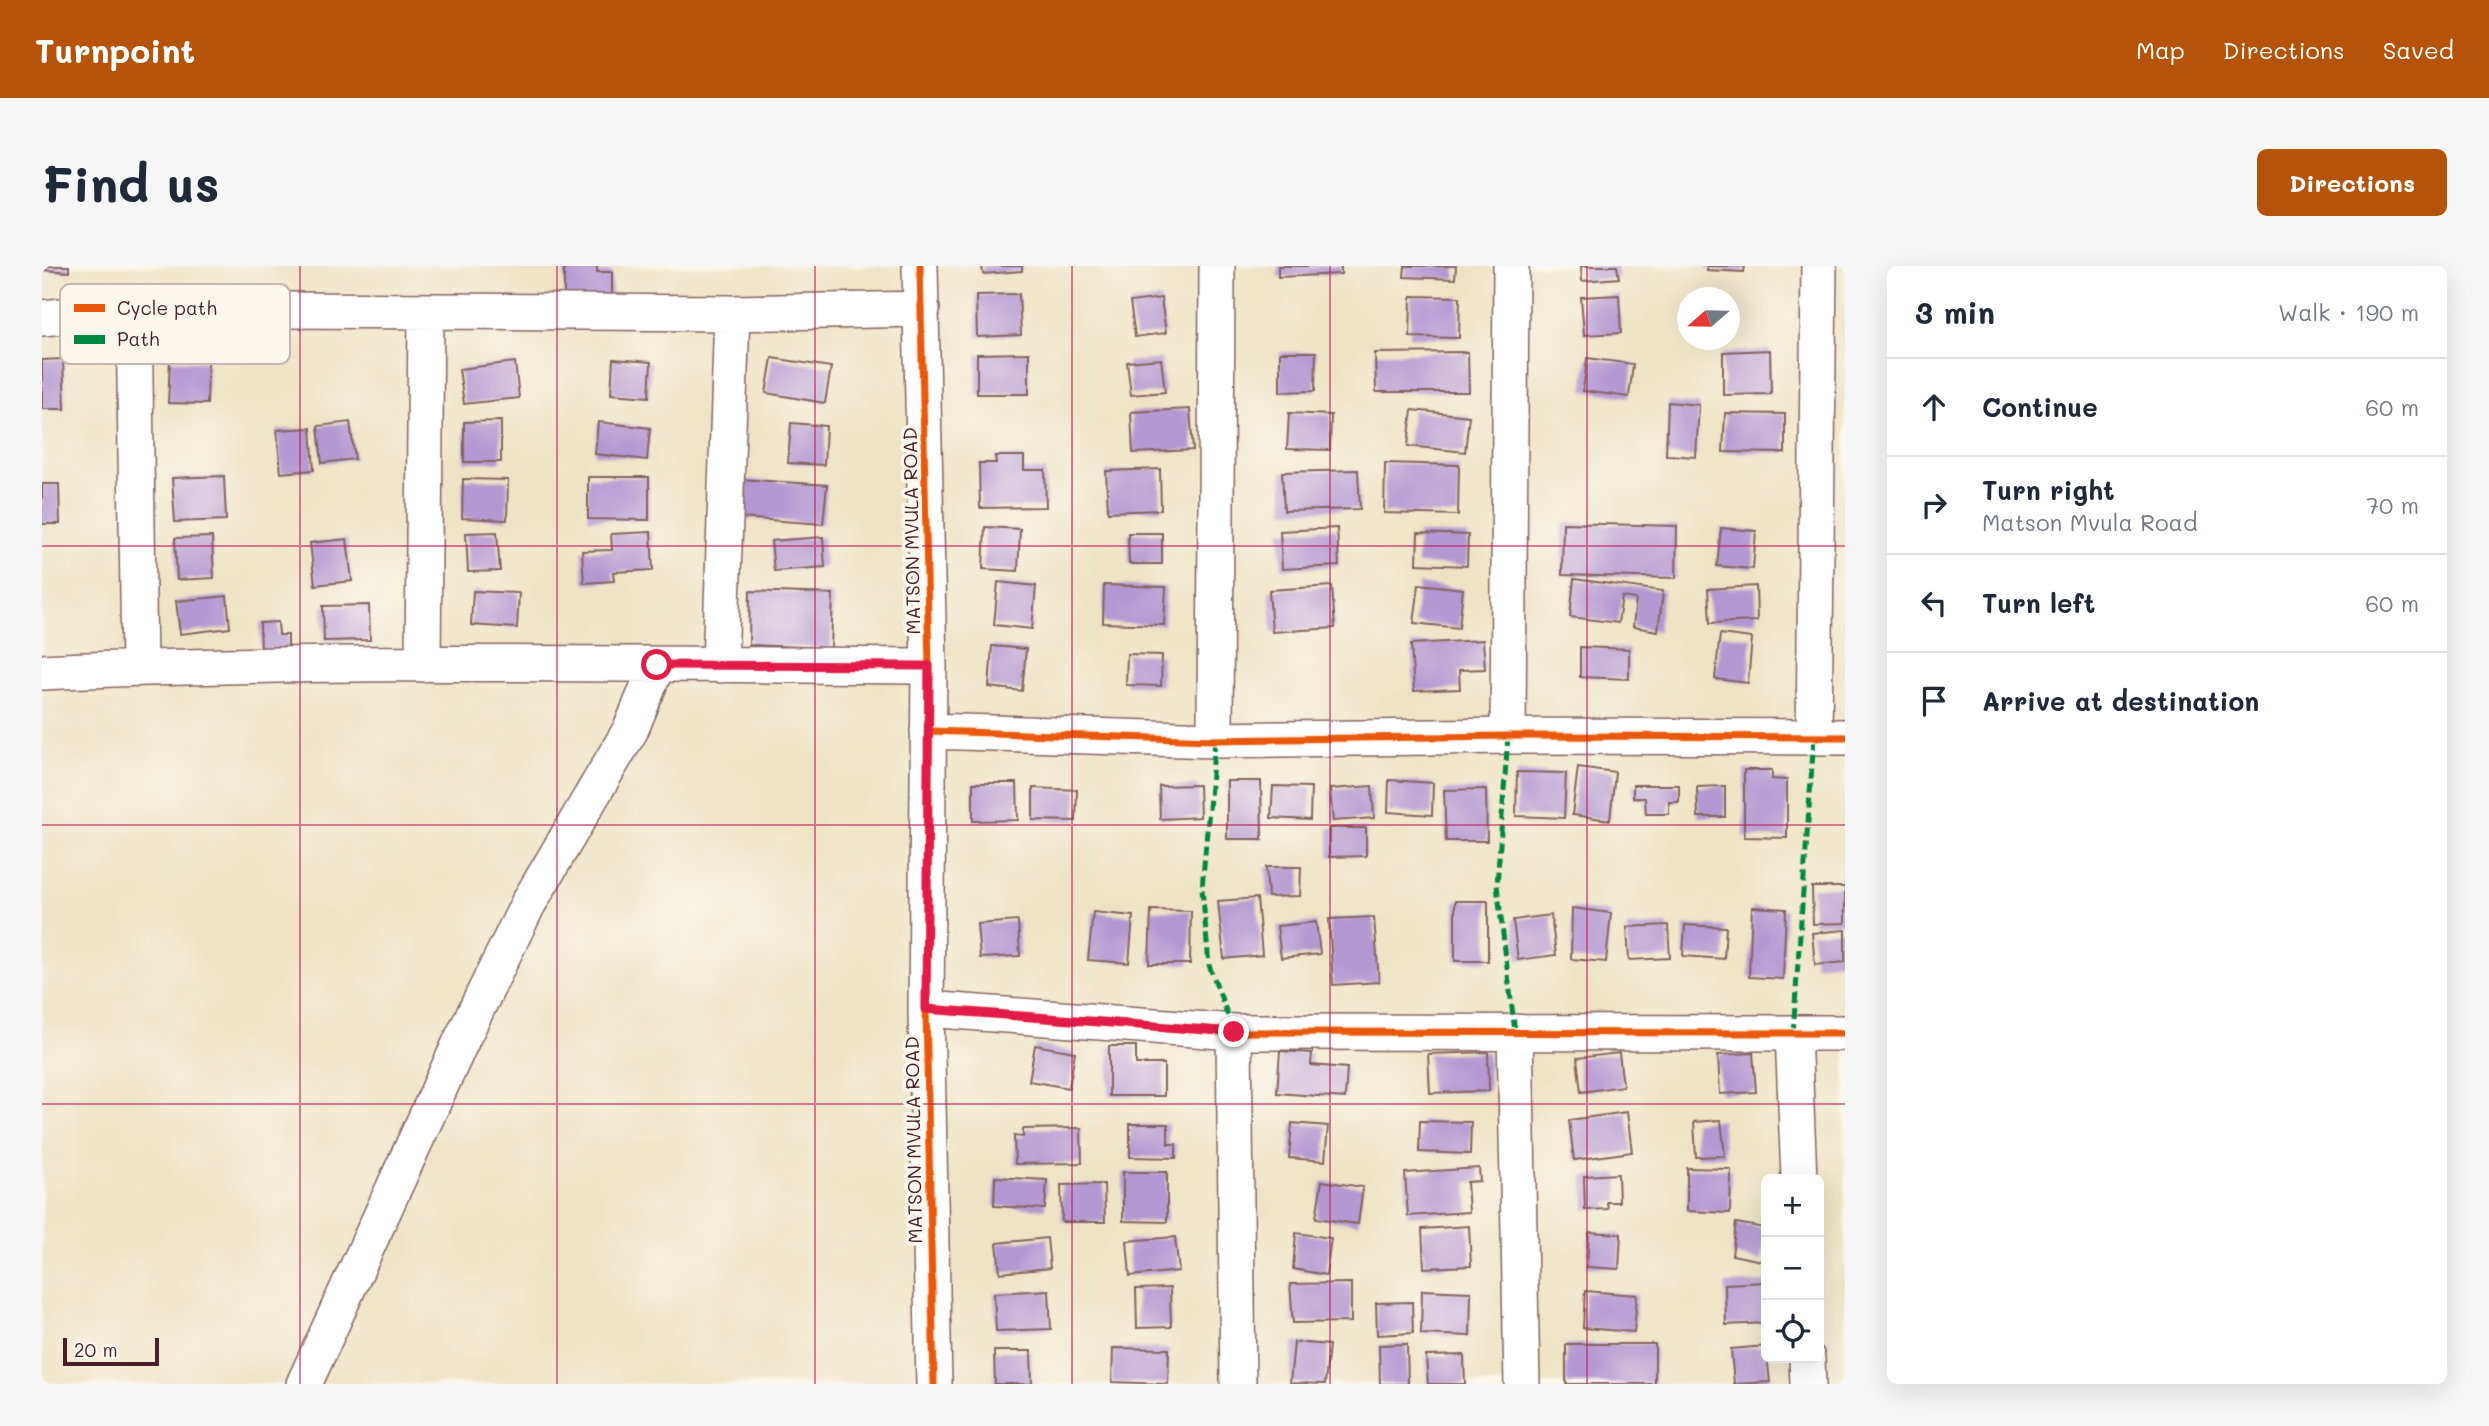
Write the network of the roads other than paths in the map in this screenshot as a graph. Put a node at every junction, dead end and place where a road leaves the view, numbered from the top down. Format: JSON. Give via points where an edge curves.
{"nodes":[{"id":1,"x":920,"y":266,"type":"edge"},
{"id":2,"x":1217,"y":266,"type":"edge"},
{"id":3,"x":1511,"y":266,"type":"edge"},
{"id":4,"x":1819,"y":266,"type":"edge"},
{"id":5,"x":922,"y":309,"type":"junction"},
{"id":6,"x":290,"y":311,"type":"edge"},
{"id":7,"x":426,"y":312,"type":"junction"},
{"id":8,"x":732,"y":313,"type":"junction"},
{"id":9,"x":60,"y":316,"type":"edge"},
{"id":10,"x":42,"y":318,"type":"edge"},
{"id":11,"x":135,"y":364,"type":"edge"},
{"id":12,"x":422,"y":664,"type":"junction"},
{"id":13,"x":657,"y":665,"type":"junction"},
{"id":14,"x":720,"y":665,"type":"junction"},
{"id":15,"x":929,"y":666,"type":"junction"},
{"id":16,"x":139,"y":668,"type":"junction"},
{"id":17,"x":42,"y":672,"type":"edge"},
{"id":18,"x":928,"y":731,"type":"junction"},
{"id":19,"x":1508,"y":736,"type":"junction"},
{"id":20,"x":1829,"y":737,"type":"edge"},
{"id":21,"x":1215,"y":740,"type":"junction"},
{"id":22,"x":926,"y":1009,"type":"junction"},
{"id":23,"x":1234,"y":1032,"type":"junction"},
{"id":24,"x":1515,"y":1032,"type":"junction"},
{"id":25,"x":1793,"y":1033,"type":"junction"},
{"id":26,"x":1845,"y":1033,"type":"edge"},
{"id":27,"x":1799,"y":1174,"type":"edge"},
{"id":28,"x":1807,"y":1363,"type":"edge"},
{"id":29,"x":304,"y":1384,"type":"edge"},
{"id":30,"x":934,"y":1384,"type":"edge"},
{"id":31,"x":1238,"y":1384,"type":"edge"},
{"id":32,"x":1522,"y":1384,"type":"edge"},
{"id":33,"x":1808,"y":1384,"type":"edge"}],
"edges":[{"from":1,"to":5,"type":"street","name":"MATSON MVULA ROAD"},
{"from":2,"to":21,"type":"street"},
{"from":3,"to":19,"type":"street"},
{"from":4,"to":20,"type":"street"},
{"from":5,"to":8,"type":"street"},
{"from":5,"to":15,"type":"street","name":"MATSON MVULA ROAD"},
{"from":6,"to":7,"type":"street"},
{"from":7,"to":8,"type":"street"},
{"from":7,"to":12,"type":"street"},
{"from":8,"to":14,"type":"street"},
{"from":9,"to":10,"type":"street"},
{"from":11,"to":16,"type":"street"},
{"from":12,"to":13,"type":"street"},
{"from":12,"to":16,"type":"street"},
{"from":13,"to":14,"type":"street"},
{"from":13,"to":29,"type":"street","via":[[631,729],[522,916]]},
{"from":14,"to":15,"type":"street"},
{"from":15,"to":18,"type":"street","name":"MATSON MVULA ROAD"},
{"from":16,"to":17,"type":"street"},
{"from":18,"to":21,"type":"street"},
{"from":18,"to":22,"type":"street","name":"MATSON MVULA ROAD"},
{"from":19,"to":20,"type":"street"},
{"from":19,"to":21,"type":"street"},
{"from":22,"to":23,"type":"street"},
{"from":22,"to":30,"type":"street","name":"MATSON MVULA ROAD"},
{"from":23,"to":24,"type":"street"},
{"from":23,"to":31,"type":"street"},
{"from":24,"to":25,"type":"street"},
{"from":24,"to":32,"type":"street"},
{"from":25,"to":26,"type":"street"},
{"from":25,"to":27,"type":"street"},
{"from":28,"to":33,"type":"street"}]}
